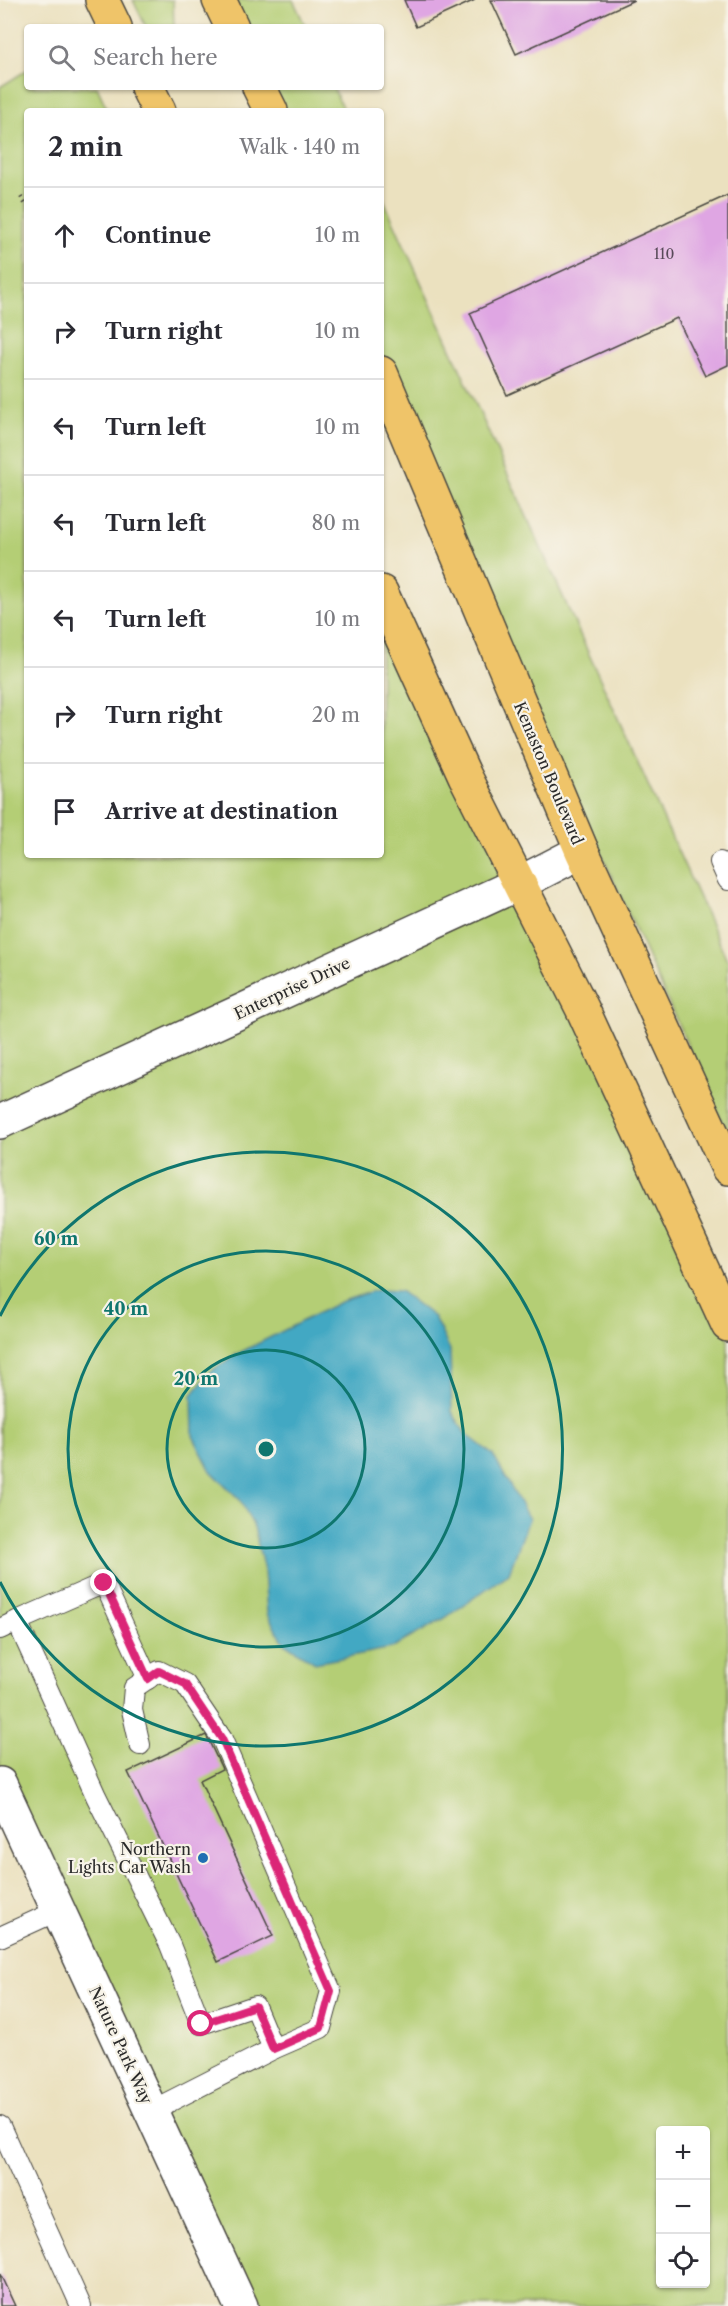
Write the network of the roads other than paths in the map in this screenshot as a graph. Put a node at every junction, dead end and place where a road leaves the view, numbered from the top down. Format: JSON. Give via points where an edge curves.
{"nodes":[{"id":1,"x":102,"y":0,"type":"edge"},
{"id":2,"x":219,"y":0,"type":"edge"},
{"id":3,"x":114,"y":24,"type":"edge"},
{"id":4,"x":231,"y":24,"type":"edge"},
{"id":5,"x":148,"y":90,"type":"edge"},
{"id":6,"x":260,"y":90,"type":"edge"},
{"id":7,"x":158,"y":108,"type":"edge"},
{"id":8,"x":270,"y":108,"type":"edge"},
{"id":9,"x":384,"y":380,"type":"edge"},
{"id":10,"x":384,"y":599,"type":"edge"},
{"id":11,"x":582,"y":851,"type":"junction"},
{"id":12,"x":720,"y":862,"type":"dead end"},
{"id":13,"x":728,"y":880,"type":"edge"},
{"id":14,"x":520,"y":883,"type":"junction"},
{"id":15,"x":0,"y":1122,"type":"edge"},
{"id":16,"x":728,"y":1168,"type":"edge"},
{"id":17,"x":728,"y":1325,"type":"edge"},
{"id":18,"x":9,"y":1625,"type":"edge"},
{"id":19,"x":148,"y":1679,"type":"junction"},
{"id":20,"x":140,"y":1745,"type":"dead end"},
{"id":21,"x":0,"y":1784,"type":"edge"},
{"id":22,"x":59,"y":1910,"type":"junction"},
{"id":23,"x":0,"y":1937,"type":"edge"},
{"id":24,"x":273,"y":2049,"type":"junction"},
{"id":25,"x":151,"y":2111,"type":"junction"},
{"id":26,"x":0,"y":2126,"type":"edge"},
{"id":27,"x":81,"y":2306,"type":"edge"},
{"id":28,"x":241,"y":2306,"type":"edge"}],
"edges":[{"from":1,"to":3,"type":"main road"},
{"from":2,"to":4,"type":"main road"},
{"from":5,"to":7,"type":"main road"},
{"from":6,"to":8,"type":"main road"},
{"from":9,"to":11,"type":"main road","name":"Kenaston Boulevard"},
{"from":10,"to":14,"type":"main road","via":[[465,776]]},
{"from":11,"to":14,"type":"street","name":"Enterprise Drive"},
{"from":11,"to":16,"type":"main road","name":"Kenaston Boulevard"},
{"from":12,"to":13,"type":"lane"},
{"from":14,"to":15,"type":"street","name":"Enterprise Drive"},
{"from":14,"to":17,"type":"main road","via":[[587,1018]]},
{"from":18,"to":19,"type":"lane","via":[[104,1583]]},
{"from":18,"to":24,"type":"lane","via":[[170,1944],[201,2024],[255,2006]]},
{"from":19,"to":20,"type":"lane","via":[[134,1688],[132,1710]]},
{"from":19,"to":24,"type":"lane","via":[[159,1671],[185,1684],[222,1739],[331,1991],[321,2028]]},
{"from":21,"to":22,"type":"street","name":"Nature Park Way"},
{"from":22,"to":23,"type":"lane"},
{"from":22,"to":25,"type":"street","name":"Nature Park Way"},
{"from":24,"to":25,"type":"lane"},
{"from":25,"to":28,"type":"street","name":"Nature Park Way"},
{"from":26,"to":27,"type":"lane"}]}
